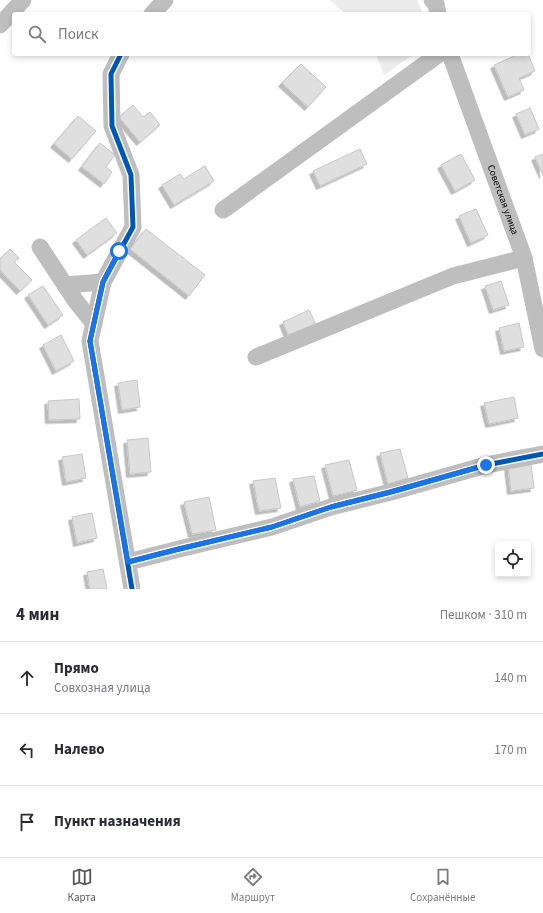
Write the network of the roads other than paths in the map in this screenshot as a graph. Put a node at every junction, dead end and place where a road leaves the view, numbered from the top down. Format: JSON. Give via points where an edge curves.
{"nodes":[{"id":1,"x":23,"y":0,"type":"edge"},
{"id":2,"x":165,"y":0,"type":"edge"},
{"id":3,"x":12,"y":12,"type":"edge"},
{"id":4,"x":12,"y":12,"type":"edge"},
{"id":5,"x":154,"y":12,"type":"edge"},
{"id":6,"x":0,"y":26,"type":"edge"},
{"id":7,"x":120,"y":56,"type":"edge"},
{"id":8,"x":436,"y":56,"type":"edge"},
{"id":9,"x":451,"y":56,"type":"edge"},
{"id":10,"x":223,"y":210,"type":"dead end"},
{"id":11,"x":40,"y":248,"type":"dead end"},
{"id":12,"x":524,"y":258,"type":"junction"},
{"id":13,"x":103,"y":282,"type":"junction"},
{"id":14,"x":65,"y":285,"type":"junction"},
{"id":15,"x":94,"y":324,"type":"junction"},
{"id":16,"x":543,"y":349,"type":"edge"},
{"id":17,"x":256,"y":357,"type":"dead end"},
{"id":18,"x":543,"y":454,"type":"edge"},
{"id":19,"x":128,"y":562,"type":"junction"},
{"id":20,"x":132,"y":589,"type":"edge"}],
"edges":[{"from":1,"to":3,"type":"street"},
{"from":2,"to":5,"type":"street"},
{"from":4,"to":6,"type":"street"},
{"from":7,"to":13,"type":"street","via":[[111,74],[112,126],[131,175],[133,227]]},
{"from":8,"to":10,"type":"street"},
{"from":9,"to":12,"type":"street","name":"Советская улица"},
{"from":11,"to":14,"type":"street"},
{"from":12,"to":16,"type":"street","name":"Советская улица"},
{"from":12,"to":17,"type":"street","via":[[452,276]]},
{"from":13,"to":14,"type":"street"},
{"from":13,"to":15,"type":"street"},
{"from":14,"to":15,"type":"street"},
{"from":15,"to":19,"type":"street","via":[[90,341]]},
{"from":18,"to":19,"type":"street","via":[[486,465],[331,507],[272,527]]},
{"from":19,"to":20,"type":"street"}]}
